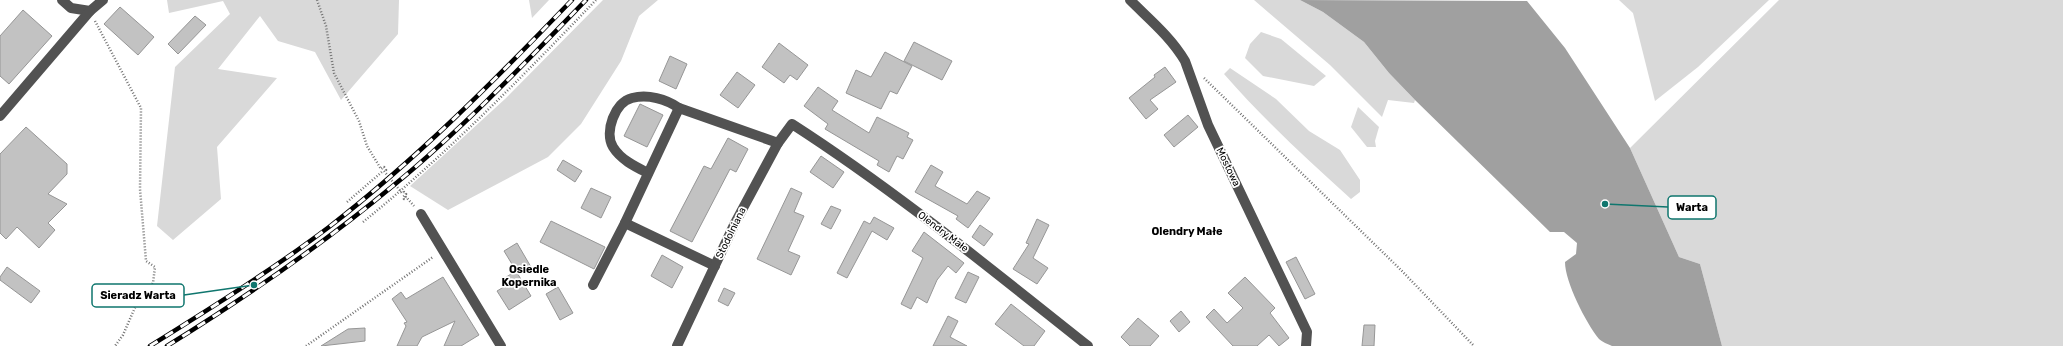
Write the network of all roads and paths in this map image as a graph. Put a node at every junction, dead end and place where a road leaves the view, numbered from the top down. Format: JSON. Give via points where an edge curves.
{"nodes":[{"id":1,"x":62,"y":0,"type":"edge"},
{"id":2,"x":102,"y":0,"type":"edge"},
{"id":3,"x":317,"y":0,"type":"edge"},
{"id":4,"x":596,"y":0,"type":"edge"},
{"id":5,"x":1130,"y":0,"type":"edge"},
{"id":6,"x":90,"y":11,"type":"junction"},
{"id":7,"x":1203,"y":77,"type":"dead end"},
{"id":8,"x":679,"y":108,"type":"junction"},
{"id":9,"x":0,"y":116,"type":"edge"},
{"id":10,"x":792,"y":124,"type":"joint"},
{"id":11,"x":778,"y":143,"type":"junction"},
{"id":12,"x":384,"y":171,"type":"junction"},
{"id":13,"x":648,"y":173,"type":"junction"},
{"id":14,"x":400,"y":191,"type":"junction"},
{"id":15,"x":348,"y":202,"type":"dead end"},
{"id":16,"x":421,"y":214,"type":"joint"},
{"id":17,"x":363,"y":222,"type":"dead end"},
{"id":18,"x":625,"y":223,"type":"junction"},
{"id":19,"x":443,"y":250,"type":"junction"},
{"id":20,"x":715,"y":266,"type":"junction"},
{"id":21,"x":593,"y":285,"type":"dead end"},
{"id":22,"x":114,"y":346,"type":"edge"},
{"id":23,"x":306,"y":346,"type":"edge"},
{"id":24,"x":501,"y":346,"type":"edge"},
{"id":25,"x":677,"y":346,"type":"edge"},
{"id":26,"x":1088,"y":346,"type":"edge"},
{"id":27,"x":1306,"y":346,"type":"edge"},
{"id":28,"x":1474,"y":346,"type":"edge"}],
"edges":[{"from":1,"to":6,"type":"street","via":[[71,8]]},
{"from":2,"to":6,"type":"street"},
{"from":3,"to":12,"type":"path","via":[[326,26],[334,73],[359,121],[367,146],[381,169],[384,167]]},
{"from":4,"to":14,"type":"path","via":[[520,79]]},
{"from":5,"to":27,"type":"street","name":"Mostowa","via":[[1185,60],[1208,125],[1307,332]]},
{"from":6,"to":9,"type":"street"},
{"from":6,"to":22,"type":"path","via":[[141,108],[140,190],[146,260],[155,267],[153,283],[137,303],[123,335]]},
{"from":7,"to":28,"type":"path","via":[[1402,271]]},
{"from":8,"to":11,"type":"street"},
{"from":8,"to":13,"type":"street"},
{"from":8,"to":13,"type":"street","via":[[669,101],[642,96],[630,98],[610,123],[609,132],[613,147],[628,162]]},
{"from":10,"to":11,"type":"street","name":"Stodolniana"},
{"from":10,"to":26,"type":"street","name":"Olendry Małe","via":[[956,241]]},
{"from":11,"to":20,"type":"street","name":"Stodolniana"},
{"from":12,"to":14,"type":"path"},
{"from":12,"to":15,"type":"path"},
{"from":13,"to":18,"type":"street"},
{"from":14,"to":16,"type":"path","via":[[406,194],[402,197],[406,197]]},
{"from":14,"to":17,"type":"path"},
{"from":16,"to":19,"type":"street"},
{"from":18,"to":20,"type":"street"},
{"from":18,"to":21,"type":"street"},
{"from":19,"to":23,"type":"path"},
{"from":19,"to":24,"type":"street"},
{"from":20,"to":25,"type":"street","name":"Stodolniana"}]}
